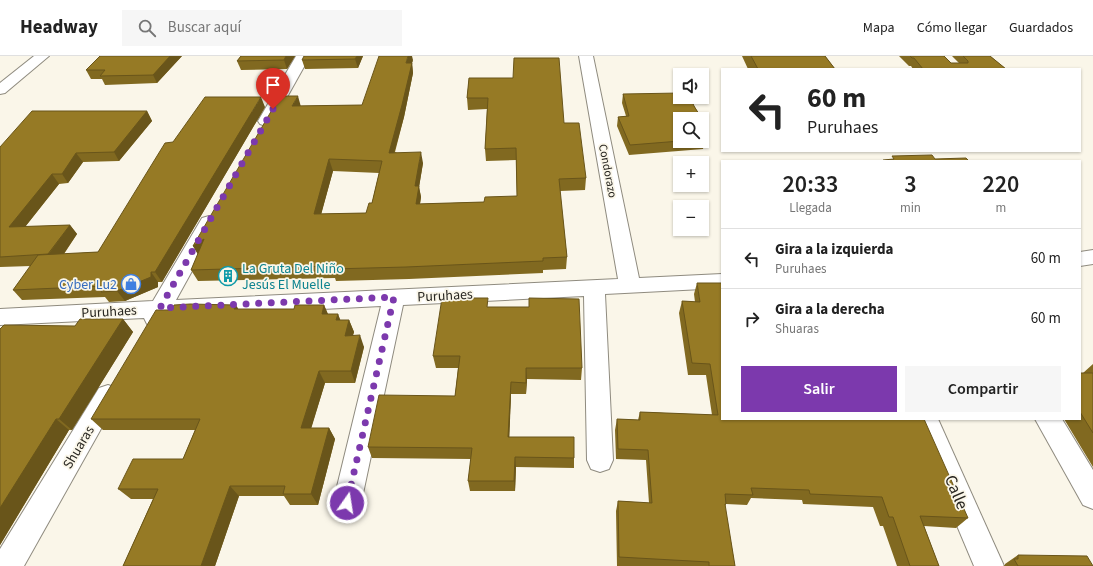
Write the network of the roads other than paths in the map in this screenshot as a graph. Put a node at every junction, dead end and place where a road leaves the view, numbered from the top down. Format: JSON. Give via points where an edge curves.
{"nodes":[{"id":1,"x":42,"y":56,"type":"edge"},
{"id":2,"x":303,"y":56,"type":"edge"},
{"id":3,"x":586,"y":56,"type":"edge"},
{"id":4,"x":0,"y":90,"type":"edge"},
{"id":5,"x":257,"y":138,"type":"edge"},
{"id":6,"x":218,"y":206,"type":"edge"},
{"id":7,"x":1093,"y":257,"type":"edge"},
{"id":8,"x":1081,"y":258,"type":"edge"},
{"id":9,"x":721,"y":281,"type":"edge"},
{"id":10,"x":630,"y":286,"type":"junction"},
{"id":11,"x":594,"y":288,"type":"junction"},
{"id":12,"x":394,"y":297,"type":"junction"},
{"id":13,"x":160,"y":308,"type":"junction"},
{"id":14,"x":0,"y":317,"type":"edge"},
{"id":15,"x":144,"y":335,"type":"edge"},
{"id":16,"x":120,"y":376,"type":"edge"},
{"id":17,"x":925,"y":420,"type":"edge"},
{"id":18,"x":1049,"y":420,"type":"edge"},
{"id":19,"x":600,"y":460,"type":"dead end"},
{"id":20,"x":1093,"y":496,"type":"edge"},
{"id":21,"x":347,"y":503,"type":"dead end"},
{"id":22,"x":7,"y":566,"type":"edge"},
{"id":23,"x":989,"y":566,"type":"edge"}],
"edges":[{"from":1,"to":4,"type":"street"},
{"from":2,"to":5,"type":"street"},
{"from":3,"to":10,"type":"street","name":"Condorazo"},
{"from":6,"to":13,"type":"street"},
{"from":7,"to":8,"type":"street"},
{"from":9,"to":10,"type":"street","name":"Puruhaes"},
{"from":10,"to":11,"type":"street","name":"Puruhaes"},
{"from":11,"to":12,"type":"street","name":"Puruhaes"},
{"from":11,"to":19,"type":"street"},
{"from":12,"to":13,"type":"street","name":"Puruhaes"},
{"from":12,"to":21,"type":"street"},
{"from":13,"to":14,"type":"street","name":"Puruhaes"},
{"from":13,"to":15,"type":"street"},
{"from":16,"to":22,"type":"street","name":"Shuaras"},
{"from":17,"to":23,"type":"street","name":"Calle"},
{"from":18,"to":20,"type":"street"}]}
